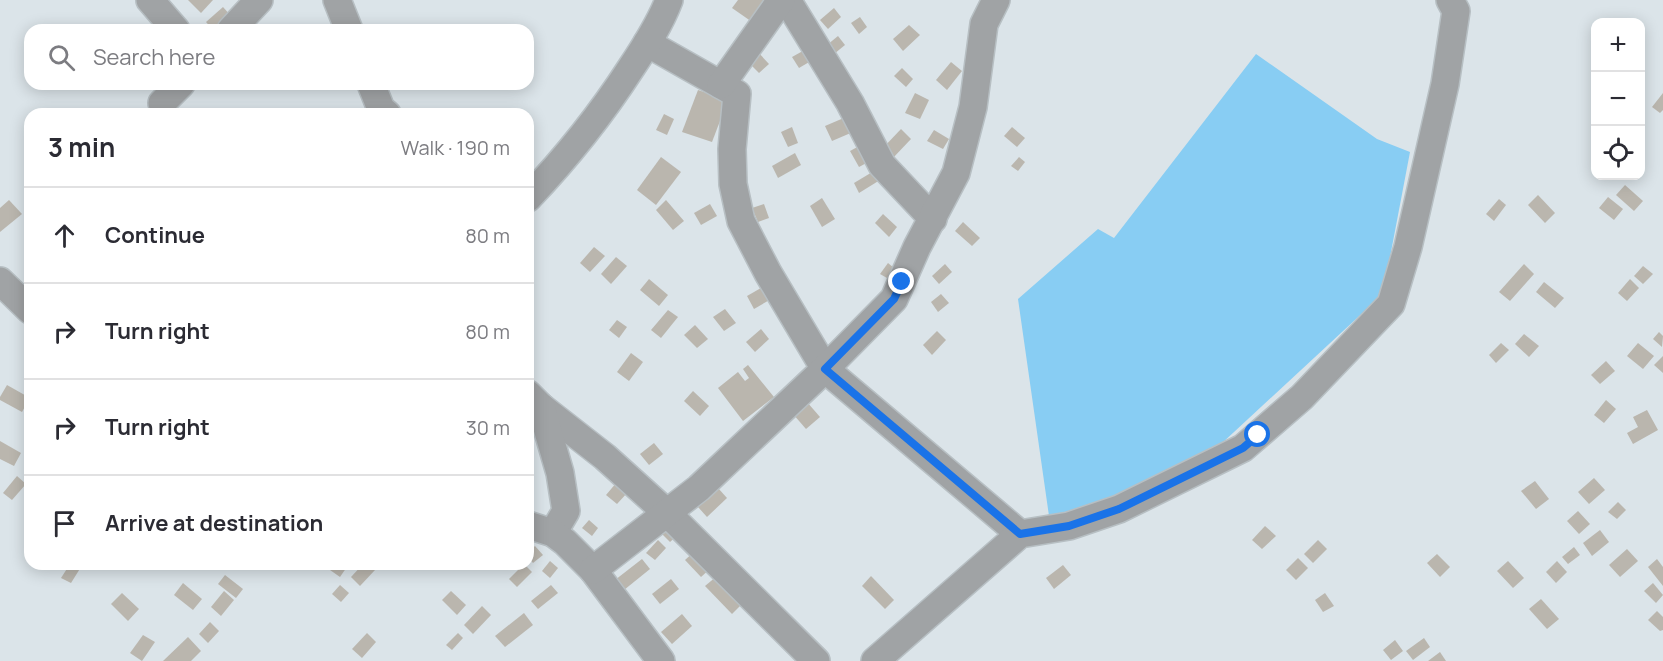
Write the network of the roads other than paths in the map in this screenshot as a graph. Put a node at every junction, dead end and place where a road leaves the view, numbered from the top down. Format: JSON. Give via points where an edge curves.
{"nodes":[{"id":1,"x":150,"y":0,"type":"edge"},
{"id":2,"x":259,"y":0,"type":"edge"},
{"id":3,"x":337,"y":0,"type":"edge"},
{"id":4,"x":669,"y":0,"type":"edge"},
{"id":5,"x":781,"y":0,"type":"edge"},
{"id":6,"x":787,"y":0,"type":"edge"},
{"id":7,"x":996,"y":0,"type":"edge"},
{"id":8,"x":1450,"y":0,"type":"edge"},
{"id":9,"x":171,"y":24,"type":"edge"},
{"id":10,"x":237,"y":24,"type":"edge"},
{"id":11,"x":347,"y":24,"type":"edge"},
{"id":12,"x":647,"y":43,"type":"junction"},
{"id":13,"x":721,"y":85,"type":"junction"},
{"id":14,"x":175,"y":90,"type":"edge"},
{"id":15,"x":373,"y":90,"type":"edge"},
{"id":16,"x":162,"y":103,"type":"dead end"},
{"id":17,"x":381,"y":108,"type":"edge"},
{"id":18,"x":534,"y":192,"type":"edge"},
{"id":19,"x":933,"y":219,"type":"junction"},
{"id":20,"x":0,"y":281,"type":"edge"},
{"id":21,"x":24,"y":304,"type":"edge"},
{"id":22,"x":825,"y":369,"type":"junction"},
{"id":23,"x":534,"y":401,"type":"edge"},
{"id":24,"x":667,"y":513,"type":"junction"},
{"id":25,"x":540,"y":529,"type":"edge"},
{"id":26,"x":1020,"y":534,"type":"junction"},
{"id":27,"x":593,"y":570,"type":"junction"},
{"id":28,"x":661,"y":661,"type":"edge"},
{"id":29,"x":816,"y":661,"type":"edge"},
{"id":30,"x":875,"y":661,"type":"edge"}],
"edges":[{"from":1,"to":9,"type":"street"},
{"from":2,"to":10,"type":"street"},
{"from":3,"to":11,"type":"street"},
{"from":4,"to":12,"type":"street"},
{"from":5,"to":13,"type":"street"},
{"from":6,"to":19,"type":"street","via":[[850,103],[882,165]]},
{"from":7,"to":19,"type":"street","via":[[984,24],[973,107],[956,173]]},
{"from":8,"to":26,"type":"street","via":[[1456,11],[1445,84],[1391,304],[1302,397],[1243,448],[1119,509],[1069,526]]},
{"from":12,"to":13,"type":"street"},
{"from":12,"to":18,"type":"street","via":[[604,109]]},
{"from":13,"to":22,"type":"street","via":[[737,94],[733,184],[741,221]]},
{"from":14,"to":16,"type":"street"},
{"from":15,"to":17,"type":"street"},
{"from":19,"to":22,"type":"street","via":[[894,299]]},
{"from":20,"to":21,"type":"street"},
{"from":22,"to":24,"type":"street","via":[[699,488]]},
{"from":22,"to":26,"type":"street"},
{"from":23,"to":24,"type":"street"},
{"from":23,"to":25,"type":"street","via":[[560,473],[566,511]]},
{"from":24,"to":27,"type":"street"},
{"from":24,"to":29,"type":"street"},
{"from":25,"to":27,"type":"street","via":[[566,542]]},
{"from":26,"to":30,"type":"street"},
{"from":27,"to":28,"type":"street"}]}
